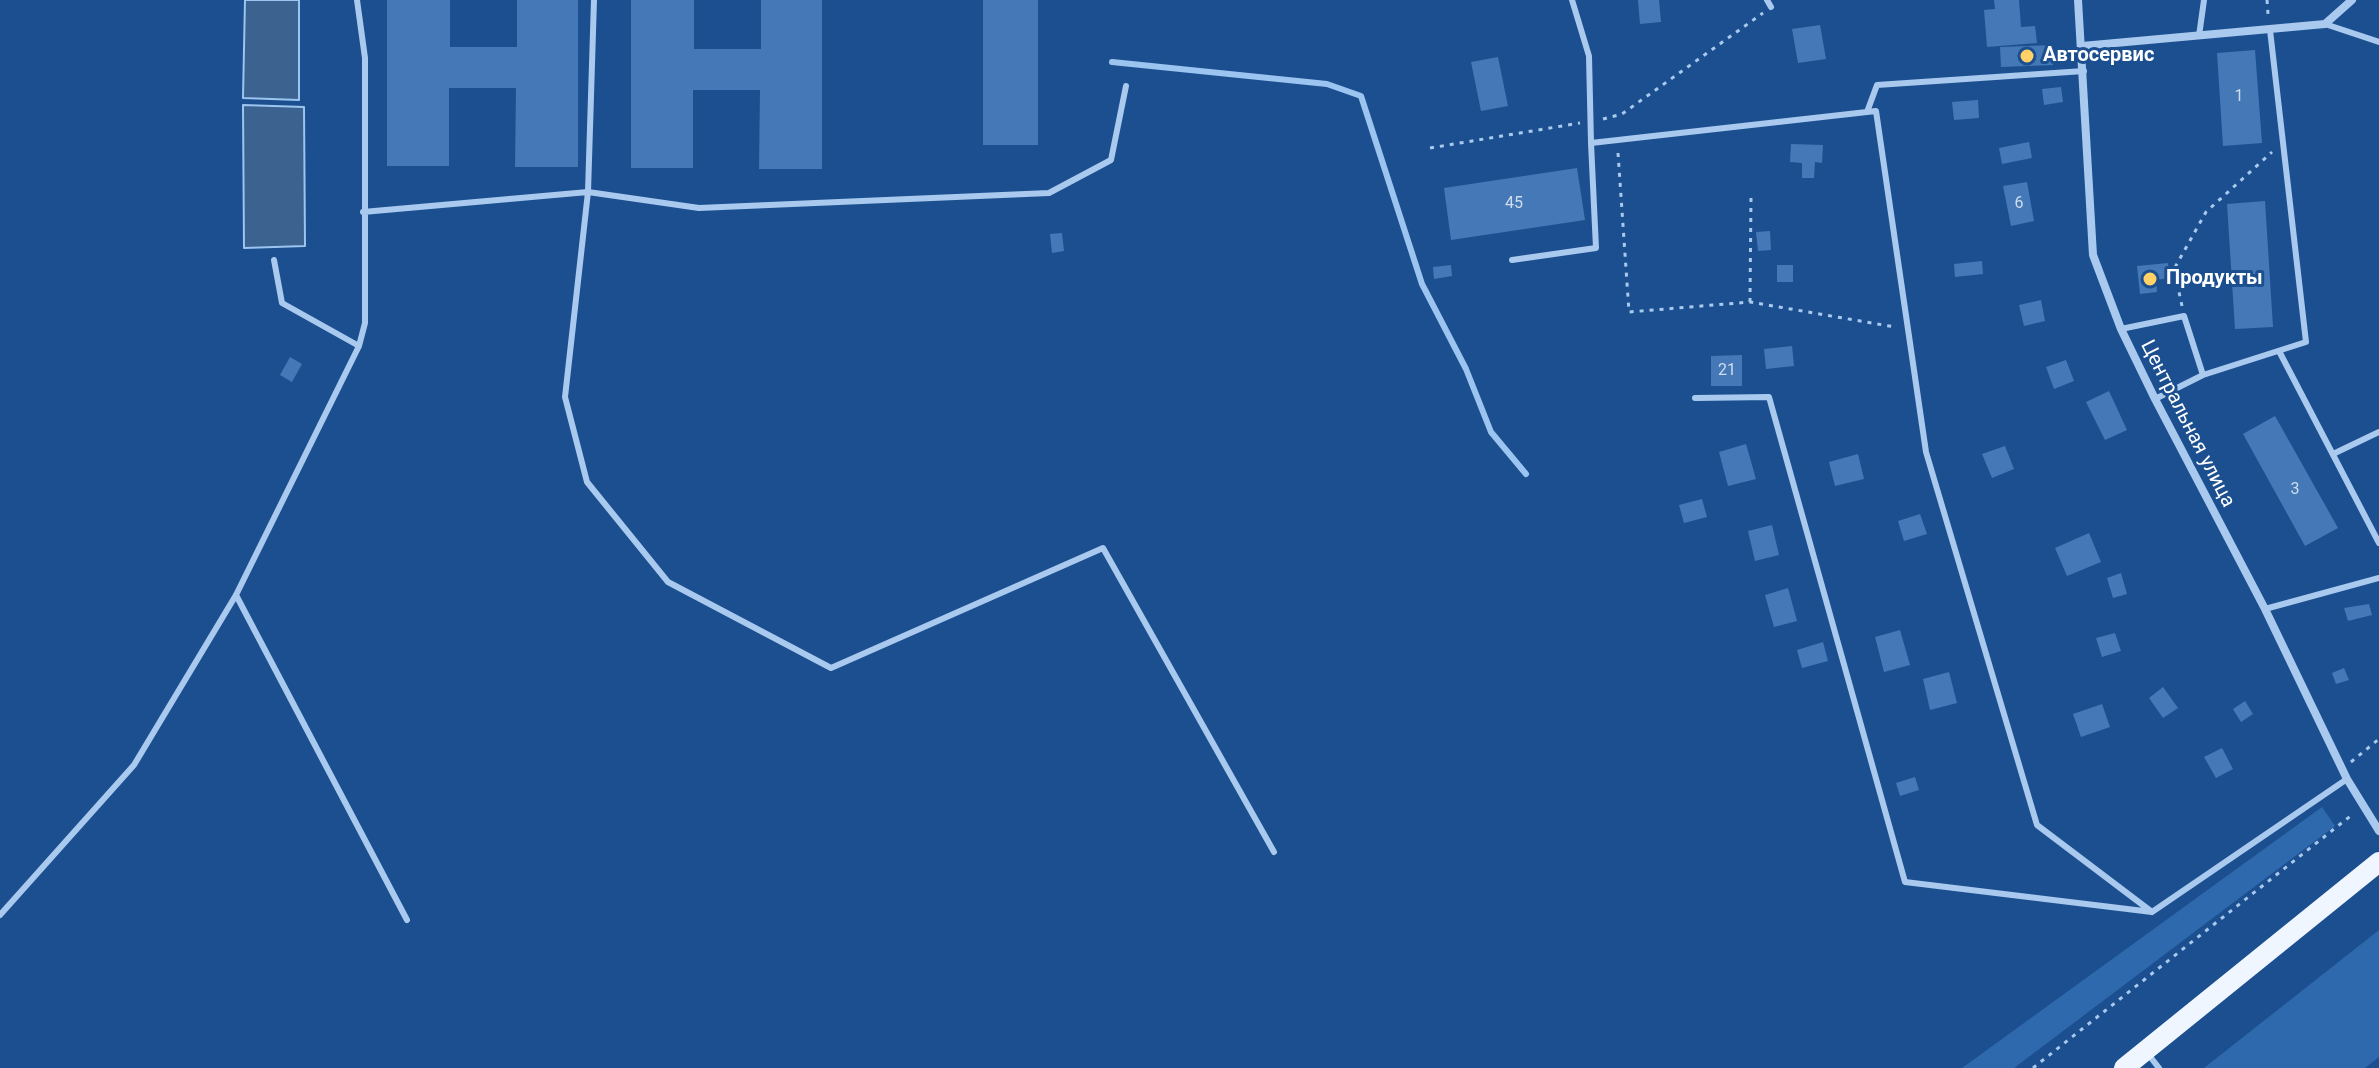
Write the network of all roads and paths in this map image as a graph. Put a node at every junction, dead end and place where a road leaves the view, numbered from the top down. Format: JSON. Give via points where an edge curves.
{"nodes":[{"id":1,"x":357,"y":0,"type":"edge"},
{"id":2,"x":594,"y":0,"type":"edge"},
{"id":3,"x":1572,"y":0,"type":"edge"},
{"id":4,"x":2078,"y":0,"type":"edge"},
{"id":5,"x":2204,"y":0,"type":"edge"},
{"id":6,"x":2352,"y":0,"type":"edge"},
{"id":7,"x":1769,"y":4,"type":"edge"},
{"id":8,"x":2325,"y":24,"type":"junction"},
{"id":9,"x":2270,"y":30,"type":"junction"},
{"id":10,"x":2199,"y":36,"type":"junction"},
{"id":11,"x":2379,"y":42,"type":"edge"},
{"id":12,"x":2082,"y":46,"type":"junction"},
{"id":13,"x":2084,"y":71,"type":"junction"},
{"id":14,"x":1126,"y":86,"type":"dead end"},
{"id":15,"x":1867,"y":112,"type":"junction"},
{"id":16,"x":1591,"y":122,"type":"junction"},
{"id":17,"x":1617,"y":140,"type":"junction"},
{"id":18,"x":2284,"y":142,"type":"junction"},
{"id":19,"x":1591,"y":143,"type":"junction"},
{"id":20,"x":1430,"y":148,"type":"dead end"},
{"id":21,"x":588,"y":192,"type":"junction"},
{"id":22,"x":1751,"y":197,"type":"dead end"},
{"id":23,"x":363,"y":212,"type":"junction"},
{"id":24,"x":274,"y":260,"type":"dead end"},
{"id":25,"x":1512,"y":260,"type":"dead end"},
{"id":26,"x":1750,"y":302,"type":"junction"},
{"id":27,"x":2184,"y":316,"type":"junction"},
{"id":28,"x":1907,"y":329,"type":"junction"},
{"id":29,"x":2121,"y":329,"type":"junction"},
{"id":30,"x":359,"y":346,"type":"junction"},
{"id":31,"x":2279,"y":351,"type":"junction"},
{"id":32,"x":2203,"y":375,"type":"junction"},
{"id":33,"x":1695,"y":398,"type":"dead end"},
{"id":34,"x":2155,"y":399,"type":"junction"},
{"id":35,"x":2379,"y":432,"type":"edge"},
{"id":36,"x":2333,"y":454,"type":"junction"},
{"id":37,"x":2379,"y":543,"type":"edge"},
{"id":38,"x":2379,"y":578,"type":"edge"},
{"id":39,"x":236,"y":595,"type":"junction"},
{"id":40,"x":2265,"y":609,"type":"junction"},
{"id":41,"x":2379,"y":739,"type":"edge"},
{"id":42,"x":2350,"y":763,"type":"dead end"},
{"id":43,"x":2347,"y":779,"type":"junction"},
{"id":44,"x":2362,"y":807,"type":"junction"},
{"id":45,"x":2379,"y":831,"type":"edge"},
{"id":46,"x":1274,"y":852,"type":"dead end"},
{"id":47,"x":2379,"y":862,"type":"edge"},
{"id":48,"x":2152,"y":912,"type":"junction"},
{"id":49,"x":0,"y":915,"type":"edge"},
{"id":50,"x":407,"y":920,"type":"dead end"},
{"id":51,"x":2146,"y":1051,"type":"junction"},
{"id":52,"x":2033,"y":1068,"type":"edge"},
{"id":53,"x":2124,"y":1068,"type":"edge"},
{"id":54,"x":2159,"y":1068,"type":"edge"}],
"edges":[{"from":1,"to":23,"type":"lane","via":[[365,58]]},
{"from":2,"to":21,"type":"lane"},
{"from":3,"to":16,"type":"lane","via":[[1589,56]]},
{"from":4,"to":12,"type":"street","name":"Центральная улица"},
{"from":5,"to":10,"type":"lane"},
{"from":6,"to":8,"type":"street"},
{"from":7,"to":16,"type":"path","via":[[1622,114]]},
{"from":8,"to":9,"type":"street"},
{"from":8,"to":11,"type":"lane"},
{"from":9,"to":10,"type":"street"},
{"from":9,"to":18,"type":"lane"},
{"from":10,"to":12,"type":"street"},
{"from":12,"to":13,"type":"street","name":"Центральная улица"},
{"from":13,"to":15,"type":"lane","via":[[1877,85]]},
{"from":13,"to":29,"type":"street","name":"Центральная улица","via":[[2093,255]]},
{"from":14,"to":21,"type":"lane","via":[[1111,160],[1049,193],[699,208]]},
{"from":15,"to":17,"type":"lane"},
{"from":15,"to":28,"type":"lane","via":[[1876,111]]},
{"from":16,"to":19,"type":"lane"},
{"from":16,"to":20,"type":"path"},
{"from":17,"to":19,"type":"lane"},
{"from":17,"to":26,"type":"path","via":[[1629,312]]},
{"from":18,"to":27,"type":"path","via":[[2206,212],[2174,269]]},
{"from":18,"to":31,"type":"lane","via":[[2306,342]]},
{"from":19,"to":25,"type":"lane","via":[[1596,248]]},
{"from":21,"to":23,"type":"lane"},
{"from":21,"to":46,"type":"lane","via":[[565,397],[587,482],[668,582],[831,668],[1103,548]]},
{"from":22,"to":26,"type":"path"},
{"from":23,"to":30,"type":"lane","via":[[365,323]]},
{"from":24,"to":30,"type":"lane","via":[[282,303]]},
{"from":26,"to":28,"type":"path"},
{"from":27,"to":29,"type":"lane"},
{"from":27,"to":32,"type":"lane"},
{"from":28,"to":48,"type":"lane","via":[[1926,452],[2037,825]]},
{"from":29,"to":34,"type":"street","name":"Центральная улица"},
{"from":30,"to":39,"type":"lane"},
{"from":31,"to":32,"type":"lane"},
{"from":31,"to":36,"type":"lane"},
{"from":32,"to":34,"type":"lane"},
{"from":33,"to":48,"type":"lane","via":[[1769,397],[1905,882]]},
{"from":34,"to":40,"type":"street","name":"Центральная улица"},
{"from":35,"to":36,"type":"lane"},
{"from":36,"to":37,"type":"lane"},
{"from":38,"to":40,"type":"lane"},
{"from":39,"to":49,"type":"lane","via":[[134,765]]},
{"from":39,"to":50,"type":"lane"},
{"from":40,"to":43,"type":"street","name":"Центральная улица"},
{"from":41,"to":42,"type":"path"},
{"from":43,"to":44,"type":"street","name":"Центральная улица"},
{"from":43,"to":48,"type":"lane"},
{"from":44,"to":45,"type":"street","name":"Центральная улица"},
{"from":44,"to":52,"type":"path"},
{"from":47,"to":51,"type":"main road"},
{"from":51,"to":53,"type":"main road"},
{"from":51,"to":54,"type":"lane"}]}
